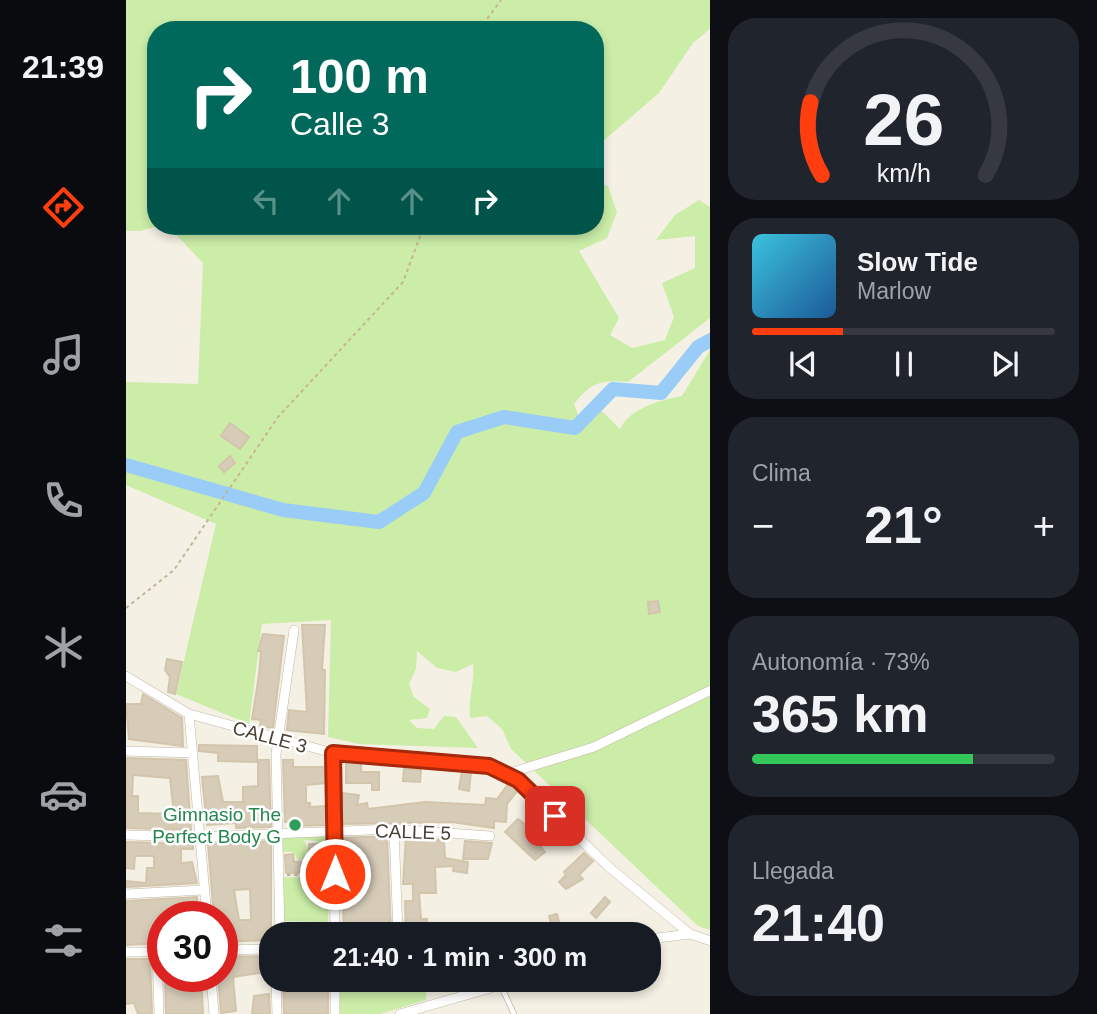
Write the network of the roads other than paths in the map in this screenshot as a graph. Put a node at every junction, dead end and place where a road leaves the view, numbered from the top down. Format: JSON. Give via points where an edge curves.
{"nodes":[{"id":1,"x":294,"y":630,"type":"dead end"},
{"id":2,"x":126,"y":676,"type":"edge"},
{"id":3,"x":710,"y":690,"type":"edge"},
{"id":4,"x":189,"y":714,"type":"junction"},
{"id":5,"x":278,"y":739,"type":"junction"},
{"id":6,"x":126,"y":751,"type":"edge"},
{"id":7,"x":193,"y":753,"type":"junction"},
{"id":8,"x":333,"y":753,"type":"junction"},
{"id":9,"x":506,"y":774,"type":"junction"},
{"id":10,"x":394,"y":829,"type":"junction"},
{"id":11,"x":335,"y":832,"type":"junction"},
{"id":12,"x":277,"y":833,"type":"junction"},
{"id":13,"x":126,"y":835,"type":"edge"},
{"id":14,"x":490,"y":836,"type":"dead end"},
{"id":15,"x":201,"y":837,"type":"junction"},
{"id":16,"x":204,"y":891,"type":"junction"},
{"id":17,"x":126,"y":894,"type":"edge"},
{"id":18,"x":205,"y":901,"type":"edge"},
{"id":19,"x":279,"y":922,"type":"edge"},
{"id":20,"x":335,"y":922,"type":"edge"},
{"id":21,"x":398,"y":922,"type":"edge"},
{"id":22,"x":690,"y":934,"type":"junction"},
{"id":23,"x":661,"y":938,"type":"edge"},
{"id":24,"x":710,"y":941,"type":"edge"},
{"id":25,"x":259,"y":949,"type":"edge"},
{"id":26,"x":238,"y":950,"type":"edge"},
{"id":27,"x":126,"y":952,"type":"edge"},
{"id":28,"x":147,"y":952,"type":"edge"},
{"id":29,"x":159,"y":992,"type":"edge"},
{"id":30,"x":212,"y":992,"type":"edge"},
{"id":31,"x":276,"y":992,"type":"edge"},
{"id":32,"x":335,"y":992,"type":"edge"},
{"id":33,"x":479,"y":992,"type":"edge"},
{"id":34,"x":504,"y":992,"type":"edge"},
{"id":35,"x":159,"y":1014,"type":"edge"},
{"id":36,"x":214,"y":1014,"type":"edge"},
{"id":37,"x":276,"y":1014,"type":"edge"},
{"id":38,"x":335,"y":1014,"type":"edge"},
{"id":39,"x":400,"y":1014,"type":"edge"},
{"id":40,"x":514,"y":1014,"type":"edge"}],
"edges":[{"from":1,"to":5,"type":"street"},
{"from":2,"to":4,"type":"street","name":"CALLE 3"},
{"from":3,"to":9,"type":"street","via":[[594,747]]},
{"from":4,"to":5,"type":"street","name":"CALLE 3"},
{"from":4,"to":7,"type":"street"},
{"from":5,"to":8,"type":"street","name":"CALLE 3"},
{"from":5,"to":12,"type":"street"},
{"from":6,"to":7,"type":"street"},
{"from":7,"to":15,"type":"street"},
{"from":8,"to":9,"type":"street","name":"CALLE 3","via":[[470,762]]},
{"from":8,"to":11,"type":"street"},
{"from":9,"to":22,"type":"street","name":"CALLE 3"},
{"from":10,"to":11,"type":"street","name":"CALLE 5"},
{"from":10,"to":14,"type":"street","name":"CALLE 5"},
{"from":10,"to":21,"type":"street"},
{"from":11,"to":12,"type":"street","name":"CALLE 5"},
{"from":11,"to":20,"type":"street"},
{"from":12,"to":15,"type":"street","name":"CALLE 5"},
{"from":12,"to":19,"type":"street"},
{"from":13,"to":15,"type":"street","name":"CALLE 5"},
{"from":15,"to":16,"type":"street"},
{"from":16,"to":17,"type":"street"},
{"from":16,"to":18,"type":"street"},
{"from":22,"to":23,"type":"street"},
{"from":22,"to":24,"type":"street"},
{"from":25,"to":26,"type":"street"},
{"from":27,"to":28,"type":"street"},
{"from":29,"to":35,"type":"street"},
{"from":30,"to":36,"type":"street"},
{"from":31,"to":37,"type":"street"},
{"from":32,"to":38,"type":"street"},
{"from":33,"to":39,"type":"street"},
{"from":34,"to":40,"type":"lane"}]}
